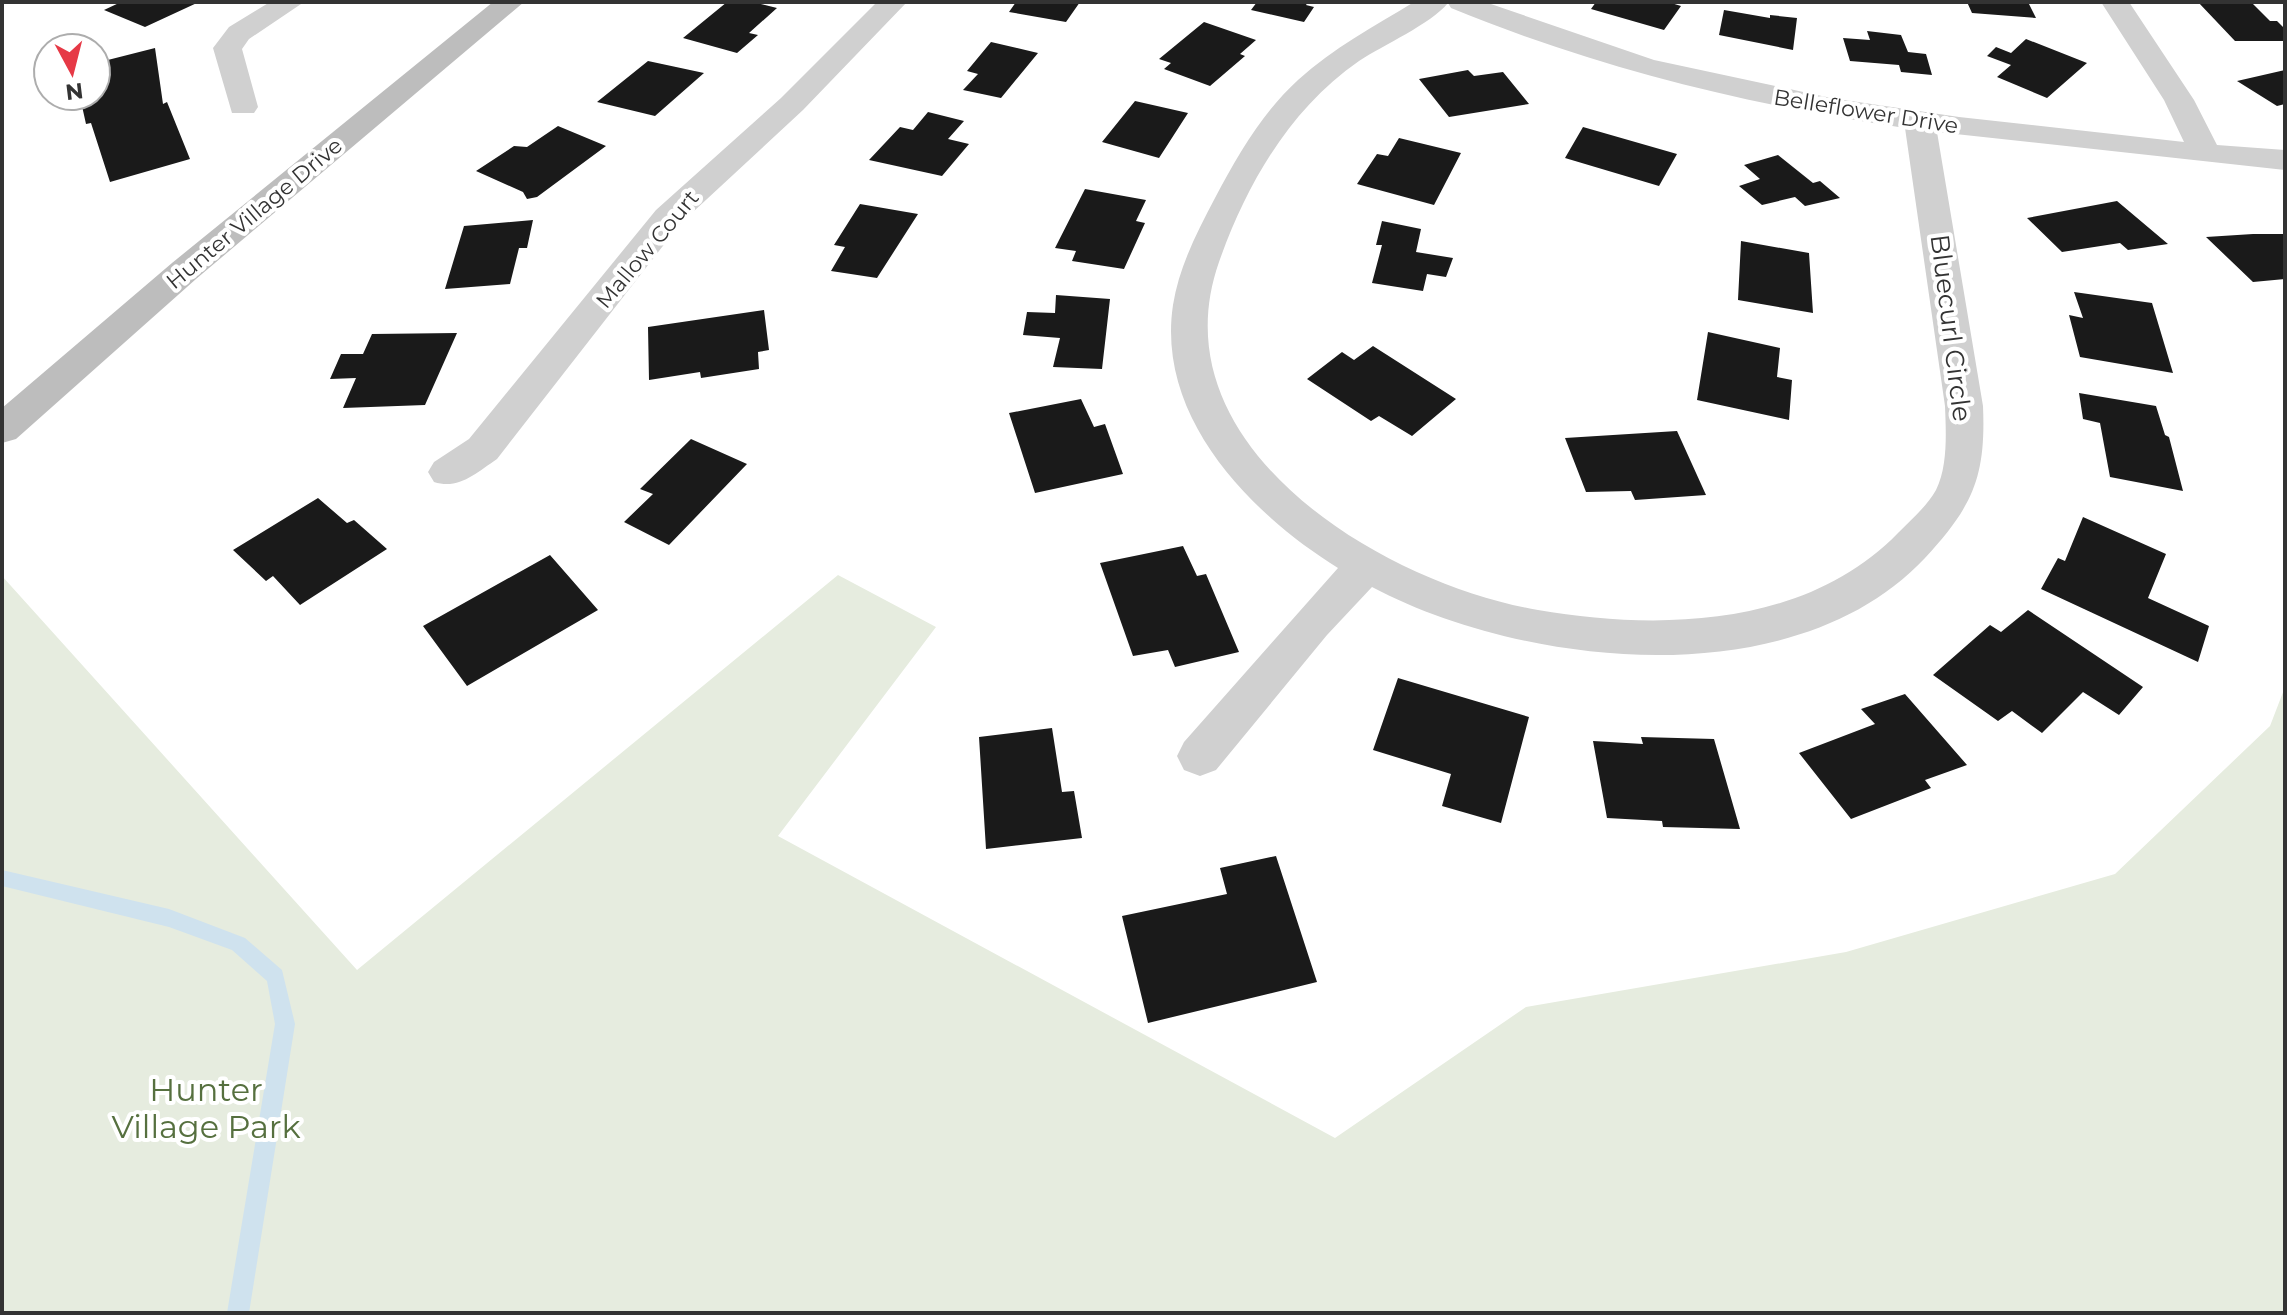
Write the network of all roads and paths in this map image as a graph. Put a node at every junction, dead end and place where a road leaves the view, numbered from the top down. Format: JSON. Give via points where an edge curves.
{"nodes":[{"id":1,"x":290,"y":2,"type":"edge"},
{"id":2,"x":510,"y":2,"type":"edge"},
{"id":3,"x":893,"y":2,"type":"edge"},
{"id":4,"x":1434,"y":2,"type":"edge"},
{"id":5,"x":1461,"y":2,"type":"edge"},
{"id":6,"x":2115,"y":2,"type":"edge"},
{"id":7,"x":243,"y":107,"type":"dead end"},
{"id":8,"x":1919,"y":121,"type":"junction"},
{"id":9,"x":2206,"y":154,"type":"junction"},
{"id":10,"x":2285,"y":160,"type":"edge"},
{"id":11,"x":2,"y":429,"type":"edge"},
{"id":12,"x":448,"y":472,"type":"dead end"},
{"id":13,"x":1366,"y":566,"type":"junction"},
{"id":14,"x":1200,"y":756,"type":"dead end"}],
"edges":[{"from":1,"to":7,"type":"street","via":[[239,33],[227,48]]},
{"from":2,"to":11,"type":"street","name":"Hunter Village Drive"},
{"from":3,"to":12,"type":"street","name":"Mallow Court","via":[[668,217],[483,449]]},
{"from":4,"to":13,"type":"street","name":"Bluecurl Circle","via":[[1339,61],[1277,121],[1213,235],[1190,310],[1190,351],[1200,394],[1218,433],[1288,513]]},
{"from":5,"to":8,"type":"street","name":"Belleflower Drive","via":[[1646,70],[1730,90]]},
{"from":6,"to":9,"type":"street","via":[[2179,100]]},
{"from":8,"to":9,"type":"street","name":"Belleflower Drive"},
{"from":8,"to":13,"type":"street","name":"Bluecurl Circle","via":[[1964,406],[1965,444],[1954,493],[1915,547],[1886,573],[1815,610],[1768,624],[1654,638],[1552,629],[1479,613]]},
{"from":9,"to":10,"type":"street","name":"Belleflower Drive"},
{"from":13,"to":14,"type":"street"}]}
